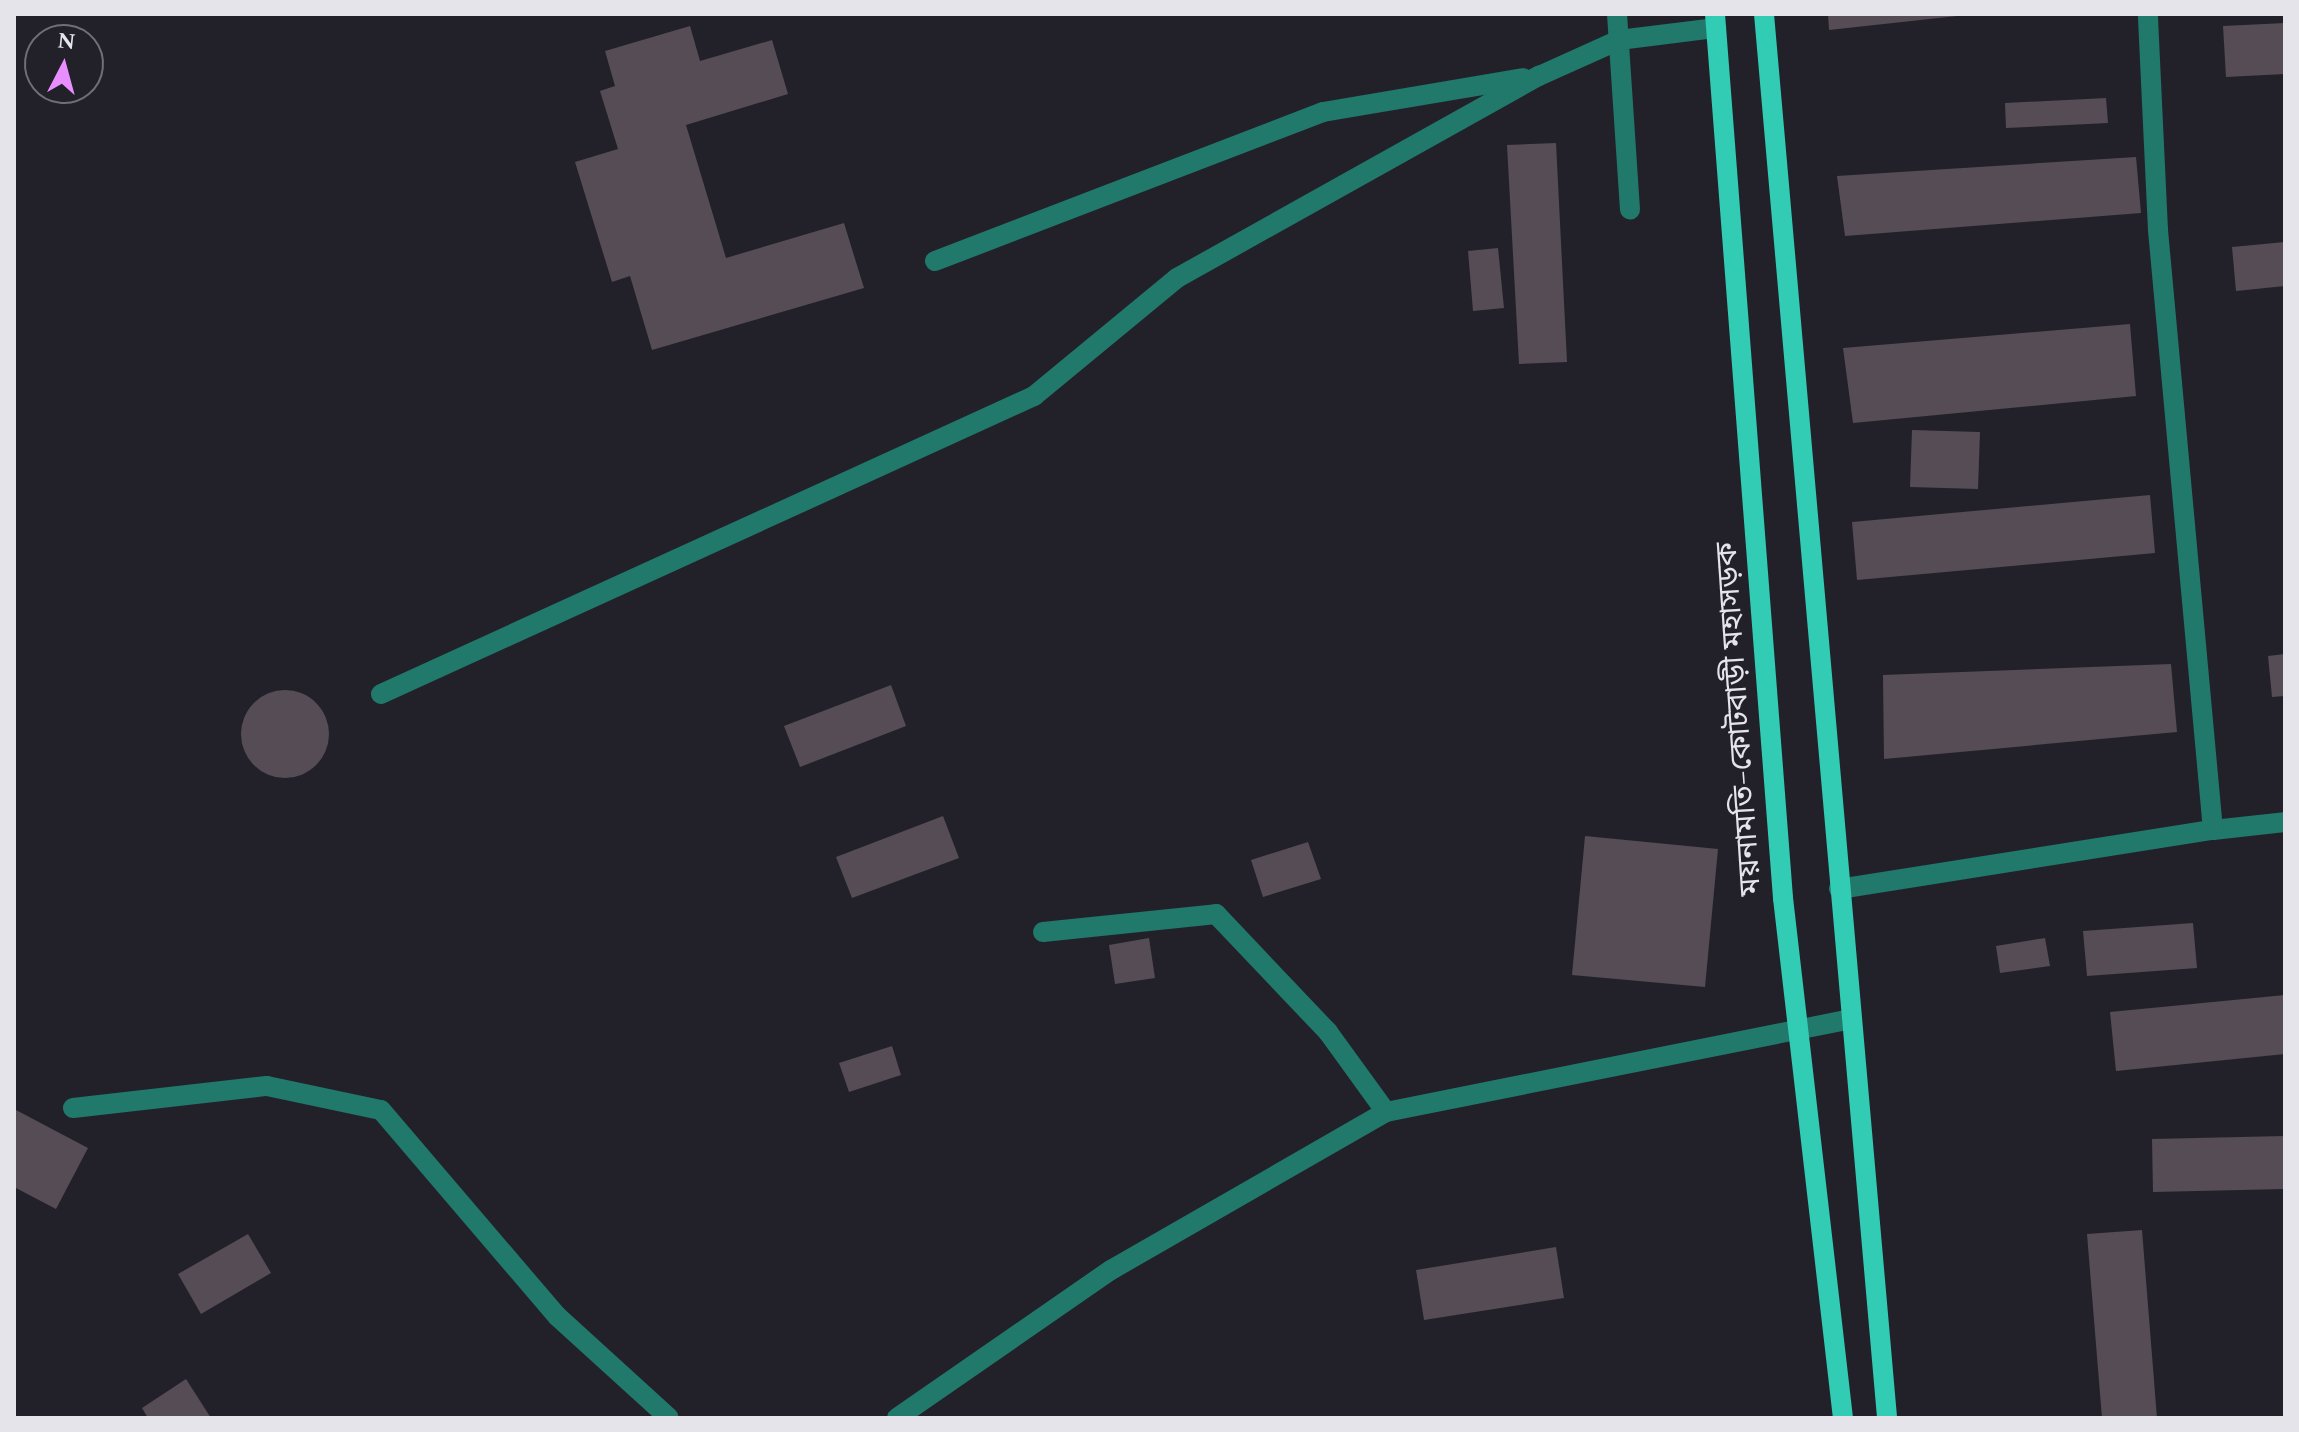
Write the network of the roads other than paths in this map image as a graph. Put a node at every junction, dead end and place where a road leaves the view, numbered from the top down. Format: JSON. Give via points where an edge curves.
{"nodes":[{"id":1,"x":1617,"y":14,"type":"edge"},
{"id":2,"x":1764,"y":14,"type":"edge"},
{"id":3,"x":2148,"y":14,"type":"edge"},
{"id":4,"x":1716,"y":21,"type":"edge"},
{"id":5,"x":1619,"y":40,"type":"junction"},
{"id":6,"x":1539,"y":76,"type":"junction"},
{"id":7,"x":1630,"y":210,"type":"dead end"},
{"id":8,"x":935,"y":261,"type":"dead end"},
{"id":9,"x":381,"y":694,"type":"dead end"},
{"id":10,"x":2285,"y":822,"type":"edge"},
{"id":11,"x":2213,"y":830,"type":"junction"},
{"id":12,"x":1839,"y":889,"type":"junction"},
{"id":13,"x":1043,"y":932,"type":"dead end"},
{"id":14,"x":1851,"y":1019,"type":"junction"},
{"id":15,"x":1795,"y":1025,"type":"junction"},
{"id":16,"x":73,"y":1108,"type":"dead end"},
{"id":17,"x":1386,"y":1112,"type":"junction"},
{"id":18,"x":669,"y":1418,"type":"edge"},
{"id":19,"x":897,"y":1418,"type":"edge"},
{"id":20,"x":1843,"y":1418,"type":"edge"},
{"id":21,"x":1887,"y":1418,"type":"edge"}],
"edges":[{"from":1,"to":5,"type":"street"},
{"from":2,"to":12,"type":"main road"},
{"from":3,"to":11,"type":"street","via":[[2158,230]]},
{"from":4,"to":5,"type":"street"},
{"from":4,"to":15,"type":"main road","name":"ময়নামতি–কোটবাড়ী মহাসড়ক"},
{"from":5,"to":6,"type":"street"},
{"from":5,"to":7,"type":"street"},
{"from":6,"to":8,"type":"street","via":[[1323,112]]},
{"from":6,"to":9,"type":"street","via":[[1177,278],[1034,396]]},
{"from":10,"to":11,"type":"street"},
{"from":11,"to":12,"type":"street"},
{"from":12,"to":14,"type":"main road"},
{"from":13,"to":17,"type":"street","via":[[1216,914],[1328,1032]]},
{"from":14,"to":15,"type":"street"},
{"from":14,"to":21,"type":"main road"},
{"from":15,"to":17,"type":"street"},
{"from":15,"to":20,"type":"main road","name":"ময়নামতি–কোটবাড়ী মহাসড়ক"},
{"from":16,"to":18,"type":"street","via":[[267,1086],[381,1110],[557,1316]]},
{"from":17,"to":19,"type":"street","via":[[1111,1270]]}]}
